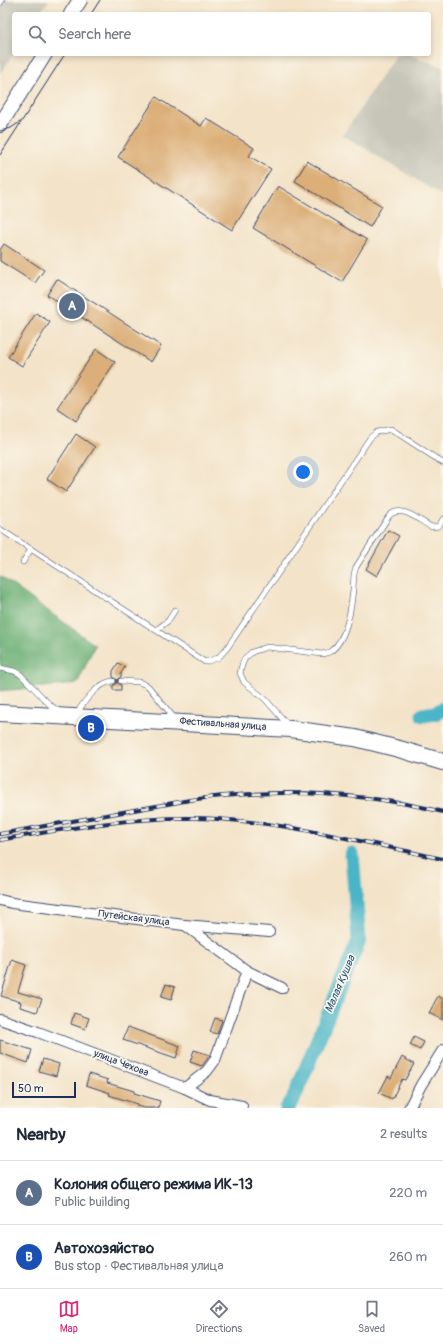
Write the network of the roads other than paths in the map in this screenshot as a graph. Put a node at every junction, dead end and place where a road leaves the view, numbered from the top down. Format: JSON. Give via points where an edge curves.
{"nodes":[{"id":1,"x":2,"y":0,"type":"edge"},
{"id":2,"x":80,"y":0,"type":"edge"},
{"id":3,"x":0,"y":3,"type":"edge"},
{"id":4,"x":72,"y":12,"type":"edge"},
{"id":5,"x":44,"y":56,"type":"edge"},
{"id":6,"x":0,"y":125,"type":"edge"},
{"id":7,"x":443,"y":463,"type":"edge"},
{"id":8,"x":443,"y":519,"type":"edge"},
{"id":9,"x":0,"y":528,"type":"edge"},
{"id":10,"x":31,"y":549,"type":"junction"},
{"id":11,"x":22,"y":562,"type":"dead end"},
{"id":12,"x":175,"y":610,"type":"dead end"},
{"id":13,"x":156,"y":630,"type":"junction"},
{"id":14,"x":0,"y":668,"type":"edge"},
{"id":15,"x":113,"y":681,"type":"dead end"},
{"id":16,"x":121,"y":681,"type":"dead end"},
{"id":17,"x":0,"y":713,"type":"edge"},
{"id":18,"x":71,"y":717,"type":"junction"},
{"id":19,"x":177,"y":722,"type":"junction"},
{"id":20,"x":291,"y":729,"type":"junction"},
{"id":21,"x":443,"y":762,"type":"edge"},
{"id":22,"x":0,"y":900,"type":"edge"},
{"id":23,"x":184,"y":925,"type":"junction"},
{"id":24,"x":269,"y":932,"type":"dead end"},
{"id":25,"x":247,"y":971,"type":"junction"},
{"id":26,"x":282,"y":988,"type":"dead end"},
{"id":27,"x":0,"y":1019,"type":"edge"},
{"id":28,"x":443,"y":1050,"type":"edge"},
{"id":29,"x":185,"y":1088,"type":"junction"},
{"id":30,"x":242,"y":1106,"type":"dead end"},
{"id":31,"x":409,"y":1108,"type":"edge"}],
"edges":[{"from":1,"to":3,"type":"lane"},
{"from":2,"to":4,"type":"street"},
{"from":5,"to":6,"type":"street"},
{"from":7,"to":13,"type":"lane","via":[[391,429],[377,432],[370,438],[222,655],[205,662]]},
{"from":8,"to":20,"type":"lane","via":[[439,526],[432,527],[404,512],[393,512],[389,516],[356,568],[349,621],[339,642],[331,651],[322,654],[267,647],[252,652],[245,658],[240,676],[265,699]]},
{"from":9,"to":10,"type":"lane"},
{"from":10,"to":11,"type":"lane"},
{"from":10,"to":13,"type":"lane"},
{"from":12,"to":13,"type":"lane","via":[[168,621]]},
{"from":14,"to":18,"type":"lane","via":[[20,674],[50,705]]},
{"from":15,"to":18,"type":"lane","via":[[107,681]]},
{"from":16,"to":19,"type":"lane","via":[[139,682],[148,686]]},
{"from":17,"to":18,"type":"main road","name":"Фестивальная улица"},
{"from":18,"to":19,"type":"main road","name":"Фестивальная улица"},
{"from":19,"to":20,"type":"main road","name":"Фестивальная улица"},
{"from":20,"to":21,"type":"main road","name":"Фестивальная улица","via":[[355,738]]},
{"from":22,"to":23,"type":"street","name":"Путейская улица"},
{"from":23,"to":24,"type":"street","name":"Путейская улица"},
{"from":23,"to":25,"type":"street"},
{"from":25,"to":26,"type":"street"},
{"from":25,"to":29,"type":"street","via":[[216,1060],[207,1071]]},
{"from":27,"to":29,"type":"street","name":"улица Чехова"},
{"from":28,"to":31,"type":"street"},
{"from":29,"to":30,"type":"street","name":"улица Чехова","via":[[210,1100]]}]}
